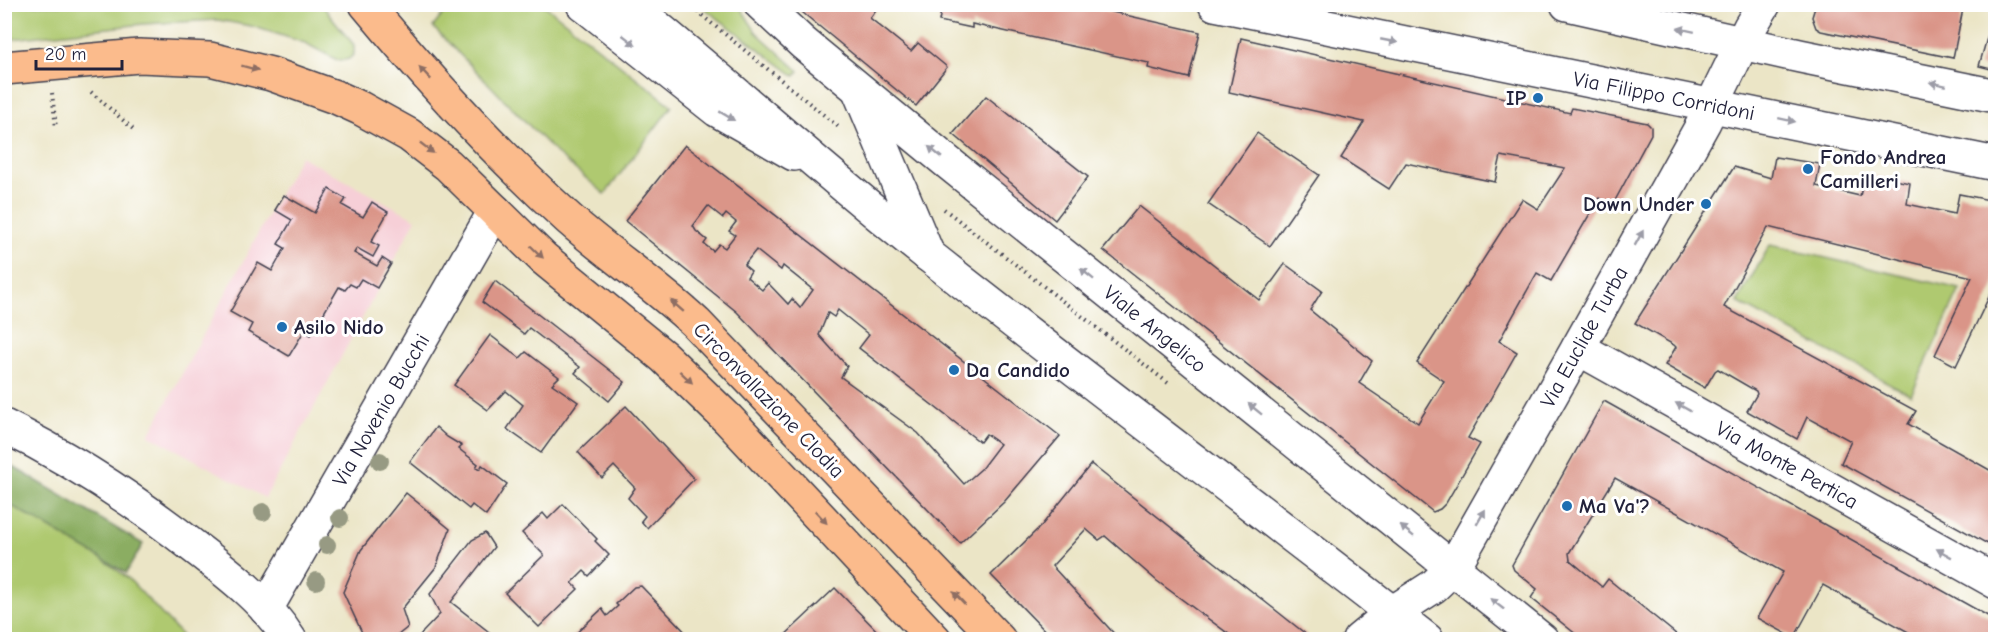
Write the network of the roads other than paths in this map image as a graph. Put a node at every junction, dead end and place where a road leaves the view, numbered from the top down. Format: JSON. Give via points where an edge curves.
{"nodes":[{"id":1,"x":366,"y":4,"type":"edge"},
{"id":2,"x":583,"y":4,"type":"edge"},
{"id":3,"x":629,"y":4,"type":"edge"},
{"id":4,"x":1215,"y":4,"type":"edge"},
{"id":5,"x":1567,"y":4,"type":"edge"},
{"id":6,"x":1764,"y":4,"type":"edge"},
{"id":7,"x":761,"y":5,"type":"edge"},
{"id":8,"x":1333,"y":17,"type":"edge"},
{"id":9,"x":1743,"y":42,"type":"junction"},
{"id":10,"x":4,"y":68,"type":"edge"},
{"id":11,"x":704,"y":83,"type":"junction"},
{"id":12,"x":858,"y":88,"type":"junction"},
{"id":13,"x":1995,"y":96,"type":"edge"},
{"id":14,"x":1712,"y":105,"type":"junction"},
{"id":15,"x":1995,"y":164,"type":"edge"},
{"id":16,"x":495,"y":211,"type":"junction"},
{"id":17,"x":928,"y":255,"type":"junction"},
{"id":18,"x":1578,"y":348,"type":"junction"},
{"id":19,"x":4,"y":426,"type":"edge"},
{"id":20,"x":1443,"y":577,"type":"junction"},
{"id":21,"x":1995,"y":582,"type":"edge"},
{"id":22,"x":266,"y":609,"type":"junction"},
{"id":23,"x":1392,"y":613,"type":"junction"},
{"id":24,"x":290,"y":639,"type":"edge"},
{"id":25,"x":935,"y":639,"type":"edge"},
{"id":26,"x":999,"y":639,"type":"edge"},
{"id":27,"x":1359,"y":639,"type":"edge"},
{"id":28,"x":1426,"y":639,"type":"edge"},
{"id":29,"x":1542,"y":639,"type":"edge"}],
"edges":[{"from":26,"to":1,"type":"main road","name":"Circonvallazione Clodia","one_way":true,"via":[[696,323],[523,176]]},
{"from":2,"to":11,"type":"street","one_way":true},
{"from":3,"to":11,"type":"street"},
{"from":4,"to":8,"type":"street","name":"Via Filippo Corridoni"},
{"from":9,"to":5,"type":"street","one_way":true},
{"from":6,"to":9,"type":"street","name":"Via Euclide Turba"},
{"from":7,"to":12,"type":"street","name":"Viale Angelico"},
{"from":8,"to":14,"type":"street","name":"Via Filippo Corridoni","one_way":true},
{"from":13,"to":9,"type":"street","one_way":true},
{"from":9,"to":14,"type":"street","name":"Via Euclide Turba"},
{"from":10,"to":16,"type":"main road","name":"Circonvallazione Clodia","one_way":true,"via":[[131,56],[181,56],[228,62],[271,74],[338,98],[394,126],[448,165]]},
{"from":11,"to":17,"type":"street","name":"Viale Angelico","via":[[831,176]]},
{"from":12,"to":17,"type":"street","name":"Viale Angelico"},
{"from":20,"to":12,"type":"street","name":"Viale Angelico","one_way":true},
{"from":14,"to":15,"type":"street","name":"Via Filippo Corridoni","one_way":true},
{"from":18,"to":14,"type":"street","name":"Via Euclide Turba","one_way":true},
{"from":16,"to":22,"type":"street","name":"Via Novenio Bucchi"},
{"from":16,"to":25,"type":"main road","name":"Circonvallazione Clodia","one_way":true,"via":[[550,264],[664,357],[712,402]]},
{"from":17,"to":23,"type":"street","name":"Viale Angelico"},
{"from":20,"to":18,"type":"street","name":"Via Euclide Turba","one_way":true},
{"from":21,"to":18,"type":"street","name":"Via Monte Pertica","one_way":true},
{"from":19,"to":22,"type":"street","via":[[127,496],[225,570]]},
{"from":20,"to":23,"type":"street"},
{"from":29,"to":20,"type":"street","name":"Viale Angelico","one_way":true},
{"from":22,"to":24,"type":"street"},
{"from":23,"to":27,"type":"street"},
{"from":23,"to":28,"type":"street","name":"Viale Angelico"}]}
